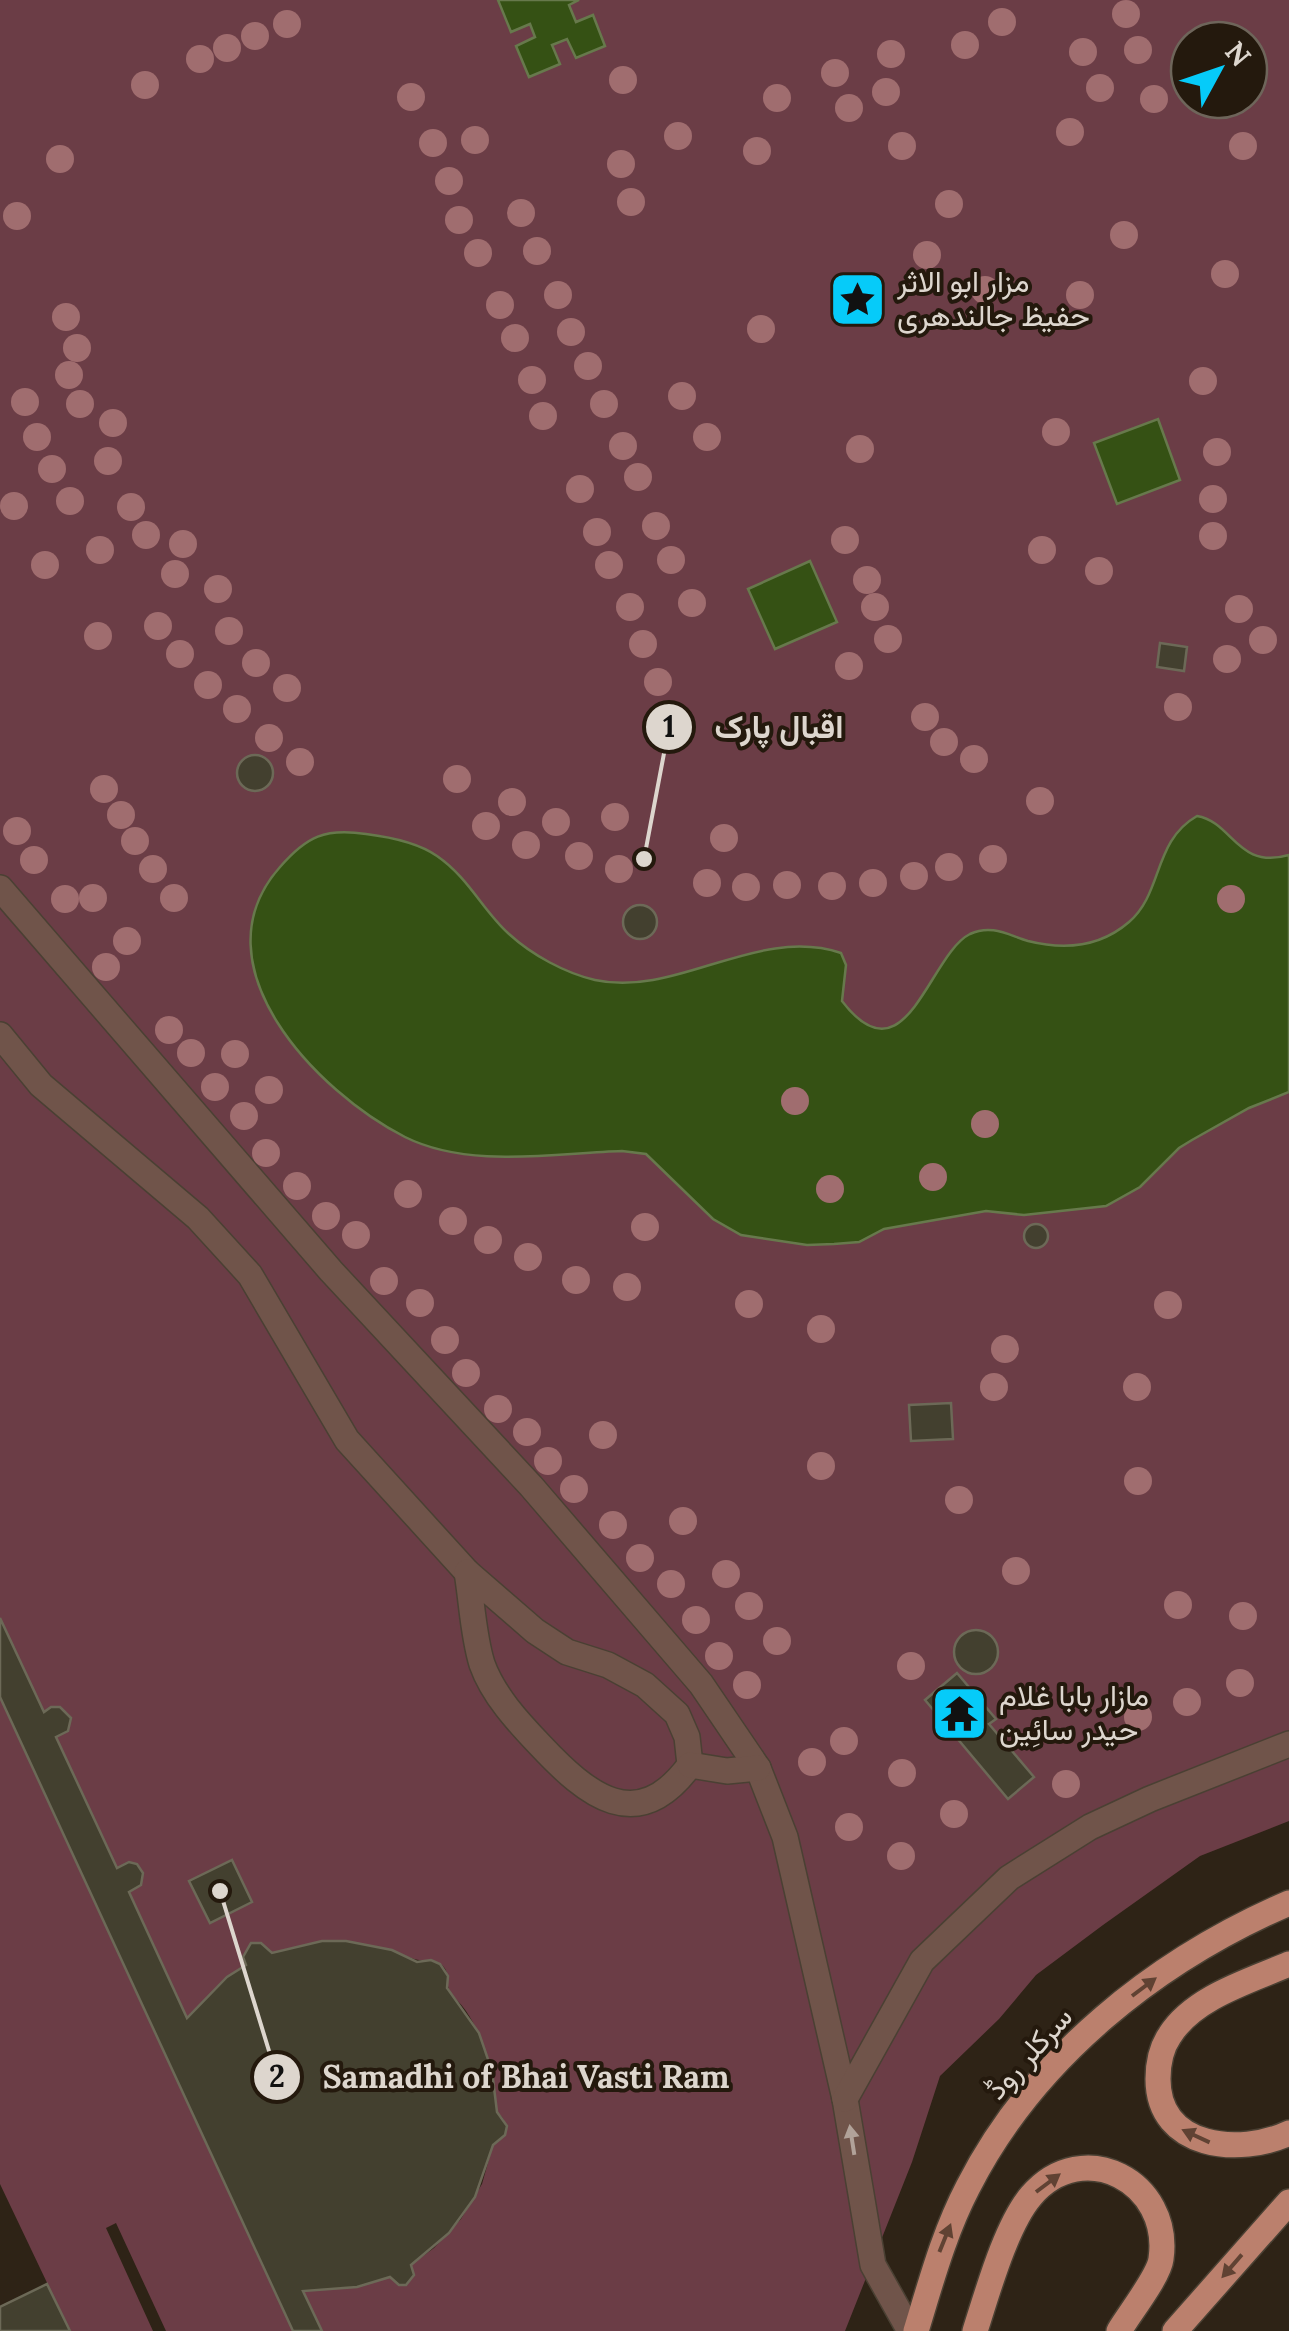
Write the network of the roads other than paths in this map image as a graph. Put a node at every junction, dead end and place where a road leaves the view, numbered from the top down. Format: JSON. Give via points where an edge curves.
{"nodes":[{"id":1,"x":0,"y":888,"type":"edge"},
{"id":2,"x":0,"y":1034,"type":"edge"},
{"id":3,"x":467,"y":1572,"type":"junction"},
{"id":4,"x":1289,"y":1744,"type":"edge"},
{"id":5,"x":690,"y":1766,"type":"junction"},
{"id":6,"x":758,"y":1768,"type":"junction"},
{"id":7,"x":1289,"y":1903,"type":"edge"},
{"id":8,"x":1289,"y":1964,"type":"edge"},
{"id":9,"x":845,"y":2099,"type":"junction"},
{"id":10,"x":1289,"y":2134,"type":"edge"},
{"id":11,"x":1289,"y":2202,"type":"edge"},
{"id":12,"x":913,"y":2331,"type":"edge"},
{"id":13,"x":975,"y":2331,"type":"edge"},
{"id":14,"x":1118,"y":2331,"type":"edge"},
{"id":15,"x":1175,"y":2331,"type":"edge"}],
"edges":[{"from":1,"to":6,"type":"lane","via":[[331,1270],[531,1486],[689,1670]]},
{"from":2,"to":3,"type":"lane","via":[[41,1085],[198,1218],[250,1275],[347,1440]]},
{"from":3,"to":5,"type":"lane","via":[[567,1652],[608,1665],[677,1714]]},
{"from":3,"to":5,"type":"lane","via":[[482,1665],[511,1715],[576,1783],[603,1800],[632,1803],[661,1796]]},
{"from":4,"to":9,"type":"lane","via":[[1135,1806],[1008,1878],[922,1962]]},
{"from":5,"to":6,"type":"lane"},
{"from":6,"to":9,"type":"lane","via":[[785,1836]]},
{"from":12,"to":7,"type":"main road","name":"سرکلر روڈ","one_way":true,"via":[[969,2185],[1015,2112],[1065,2054],[1190,1954]]},
{"from":10,"to":8,"type":"main road","one_way":true,"via":[[1261,2145],[1202,2142],[1182,2131],[1158,2088],[1158,2062],[1170,2034],[1192,2012]]},
{"from":12,"to":9,"type":"lane","one_way":true,"via":[[873,2264]]},
{"from":11,"to":15,"type":"main road","one_way":true},
{"from":13,"to":14,"type":"main road","one_way":true,"via":[[1029,2198],[1074,2168],[1116,2172],[1132,2183],[1154,2208],[1162,2237],[1161,2264]]}]}
